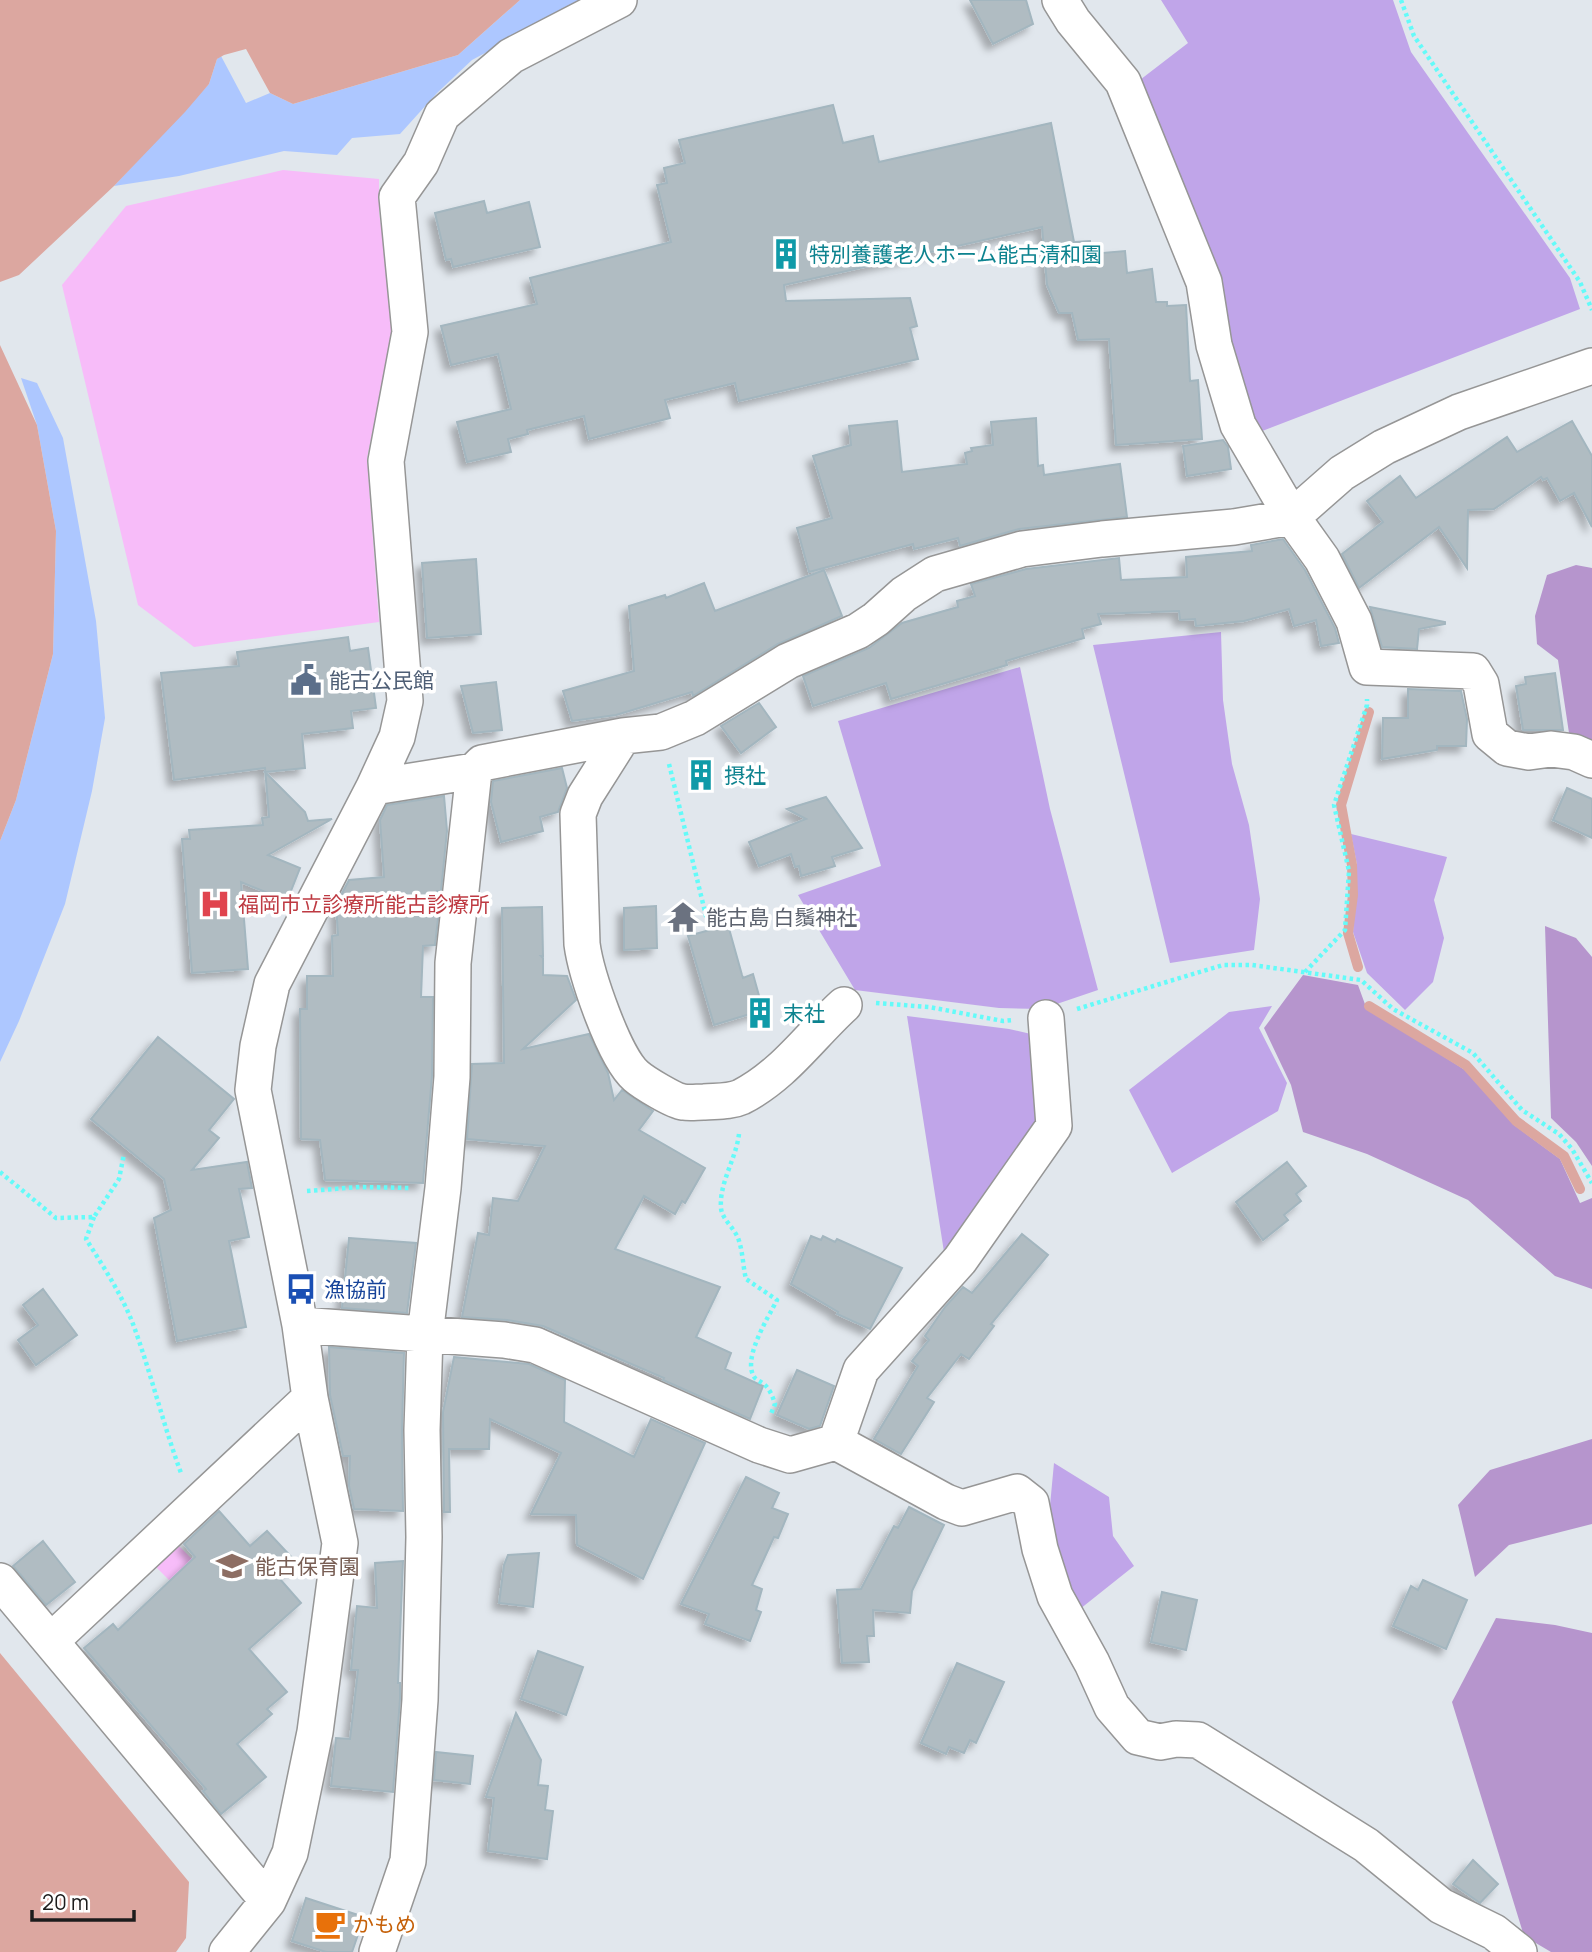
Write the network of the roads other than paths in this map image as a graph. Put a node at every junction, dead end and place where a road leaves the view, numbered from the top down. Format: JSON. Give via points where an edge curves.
{"nodes":[{"id":1,"x":619,"y":0,"type":"edge"},
{"id":2,"x":1060,"y":0,"type":"edge"},
{"id":3,"x":1592,"y":366,"type":"edge"},
{"id":4,"x":1292,"y":517,"type":"junction"},
{"id":5,"x":624,"y":736,"type":"junction"},
{"id":6,"x":1592,"y":760,"type":"edge"},
{"id":7,"x":474,"y":771,"type":"junction"},
{"id":8,"x":374,"y":787,"type":"junction"},
{"id":9,"x":844,"y":1004,"type":"road end"},
{"id":10,"x":1046,"y":1018,"type":"road end"},
{"id":11,"x":300,"y":1325,"type":"junction"},
{"id":12,"x":425,"y":1335,"type":"junction"},
{"id":13,"x":310,"y":1398,"type":"junction"},
{"id":14,"x":836,"y":1442,"type":"junction"},
{"id":15,"x":0,"y":1581,"type":"edge"},
{"id":16,"x":51,"y":1641,"type":"junction"},
{"id":17,"x":268,"y":1901,"type":"junction"},
{"id":18,"x":227,"y":1952,"type":"edge"},
{"id":19,"x":377,"y":1952,"type":"edge"},
{"id":20,"x":1519,"y":1952,"type":"edge"}],
"edges":[{"from":1,"to":8,"type":"street","via":[[511,55],[442,115],[421,163],[397,197],[410,332],[386,461],[405,701],[397,737]]},
{"from":2,"to":4,"type":"street","via":[[1123,82],[1204,282],[1214,345],[1238,425]]},
{"from":3,"to":4,"type":"street","via":[[1459,412],[1384,447],[1342,473]]},
{"from":4,"to":5,"type":"street","via":[[1022,549],[935,574],[858,631],[788,661],[695,718],[661,732]]},
{"from":4,"to":6,"type":"street","via":[[1322,559],[1354,621],[1367,667],[1473,671],[1481,684],[1490,734],[1507,748],[1574,752]]},
{"from":5,"to":7,"type":"street","via":[[482,763]]},
{"from":5,"to":9,"type":"street","via":[[578,814],[582,944],[584,964],[622,1058],[636,1076],[680,1102],[738,1098],[797,1055]]},
{"from":7,"to":8,"type":"street"},
{"from":7,"to":12,"type":"street","via":[[453,963],[452,1077],[443,1188]]},
{"from":8,"to":11,"type":"street","via":[[272,984],[258,1046],[254,1090]]},
{"from":10,"to":14,"type":"street","via":[[1054,1126],[960,1260],[861,1370]]},
{"from":11,"to":12,"type":"street"},
{"from":11,"to":13,"type":"street"},
{"from":12,"to":14,"type":"street","via":[[535,1345],[790,1455]]},
{"from":12,"to":19,"type":"street","via":[[420,1700],[408,1861]]},
{"from":13,"to":16,"type":"street"},
{"from":13,"to":17,"type":"street","via":[[340,1543],[315,1732],[290,1853]]},
{"from":14,"to":20,"type":"street","via":[[962,1508],[1017,1492],[1031,1503],[1055,1595],[1112,1707],[1138,1737],[1160,1742],[1198,1740],[1366,1845],[1441,1906],[1494,1932]]},
{"from":15,"to":16,"type":"street"},
{"from":16,"to":17,"type":"street"},
{"from":17,"to":18,"type":"street"}]}
